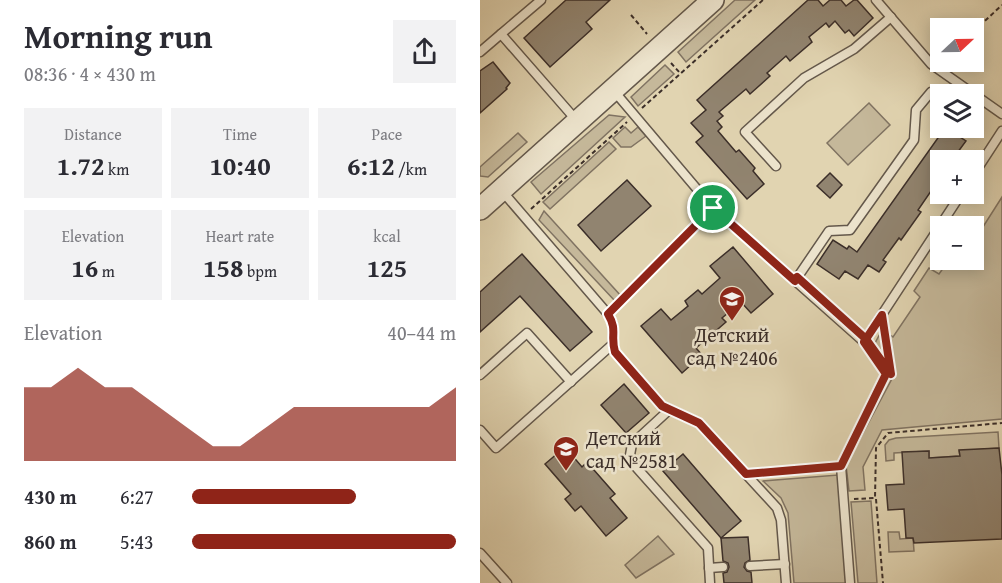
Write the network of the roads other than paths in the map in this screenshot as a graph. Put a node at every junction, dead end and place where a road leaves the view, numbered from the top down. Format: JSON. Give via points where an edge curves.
{"nodes":[{"id":1,"x":541,"y":0,"type":"edge"},
{"id":2,"x":712,"y":0,"type":"edge"},
{"id":3,"x":876,"y":0,"type":"edge"},
{"id":4,"x":891,"y":17,"type":"junction"},
{"id":5,"x":501,"y":34,"type":"junction"},
{"id":6,"x":480,"y":52,"type":"edge"},
{"id":7,"x":614,"y":90,"type":"junction"},
{"id":8,"x":930,"y":93,"type":"edge"},
{"id":9,"x":1002,"y":114,"type":"edge"},
{"id":10,"x":578,"y":122,"type":"junction"},
{"id":11,"x":1002,"y":130,"type":"edge"},
{"id":12,"x":984,"y":158,"type":"edge"},
{"id":13,"x":776,"y":166,"type":"dead end"},
{"id":14,"x":501,"y":190,"type":"junction"},
{"id":15,"x":954,"y":204,"type":"edge"},
{"id":16,"x":713,"y":208,"type":"junction"},
{"id":17,"x":480,"y":209,"type":"edge"},
{"id":18,"x":795,"y":281,"type":"junction"},
{"id":19,"x":608,"y":314,"type":"junction"},
{"id":20,"x":864,"y":342,"type":"junction"},
{"id":21,"x":613,"y":344,"type":"junction"},
{"id":22,"x":480,"y":375,"type":"edge"},
{"id":23,"x":571,"y":382,"type":"junction"},
{"id":24,"x":669,"y":410,"type":"junction"},
{"id":25,"x":480,"y":430,"type":"edge"},
{"id":26,"x":480,"y":553,"type":"edge"},
{"id":27,"x":785,"y":564,"type":"junction"},
{"id":28,"x":750,"y":566,"type":"dead end"},
{"id":29,"x":723,"y":567,"type":"dead end"},
{"id":30,"x":709,"y":568,"type":"junction"},
{"id":31,"x":507,"y":583,"type":"edge"},
{"id":32,"x":710,"y":583,"type":"edge"},
{"id":33,"x":786,"y":583,"type":"edge"},
{"id":34,"x":850,"y":583,"type":"edge"}],
"edges":[{"from":1,"to":5,"type":"lane"},
{"from":2,"to":7,"type":"street"},
{"from":3,"to":4,"type":"lane"},
{"from":4,"to":9,"type":"lane","via":[[931,64]]},
{"from":4,"to":13,"type":"lane","via":[[854,49],[804,78],[745,132]]},
{"from":5,"to":6,"type":"lane"},
{"from":5,"to":10,"type":"lane"},
{"from":7,"to":10,"type":"street"},
{"from":7,"to":16,"type":"lane"},
{"from":8,"to":18,"type":"lane","via":[[916,110],[914,140],[876,194],[850,230],[829,231]]},
{"from":10,"to":14,"type":"street"},
{"from":11,"to":12,"type":"lane"},
{"from":14,"to":17,"type":"street"},
{"from":14,"to":19,"type":"lane"},
{"from":15,"to":20,"type":"lane"},
{"from":16,"to":18,"type":"lane"},
{"from":16,"to":19,"type":"lane"},
{"from":18,"to":20,"type":"lane"},
{"from":19,"to":21,"type":"lane","via":[[615,324]]},
{"from":20,"to":34,"type":"lane","via":[[886,374],[841,466]]},
{"from":21,"to":23,"type":"lane"},
{"from":21,"to":24,"type":"lane","via":[[615,352]]},
{"from":22,"to":23,"type":"lane","via":[[527,333]]},
{"from":23,"to":25,"type":"lane","via":[[496,448]]},
{"from":24,"to":27,"type":"lane","via":[[699,423],[777,508]]},
{"from":24,"to":30,"type":"lane","via":[[632,444],[630,455],[636,467],[708,548]]},
{"from":26,"to":31,"type":"lane"},
{"from":27,"to":28,"type":"lane"},
{"from":27,"to":33,"type":"lane"},
{"from":29,"to":30,"type":"lane"},
{"from":30,"to":32,"type":"lane"}]}
